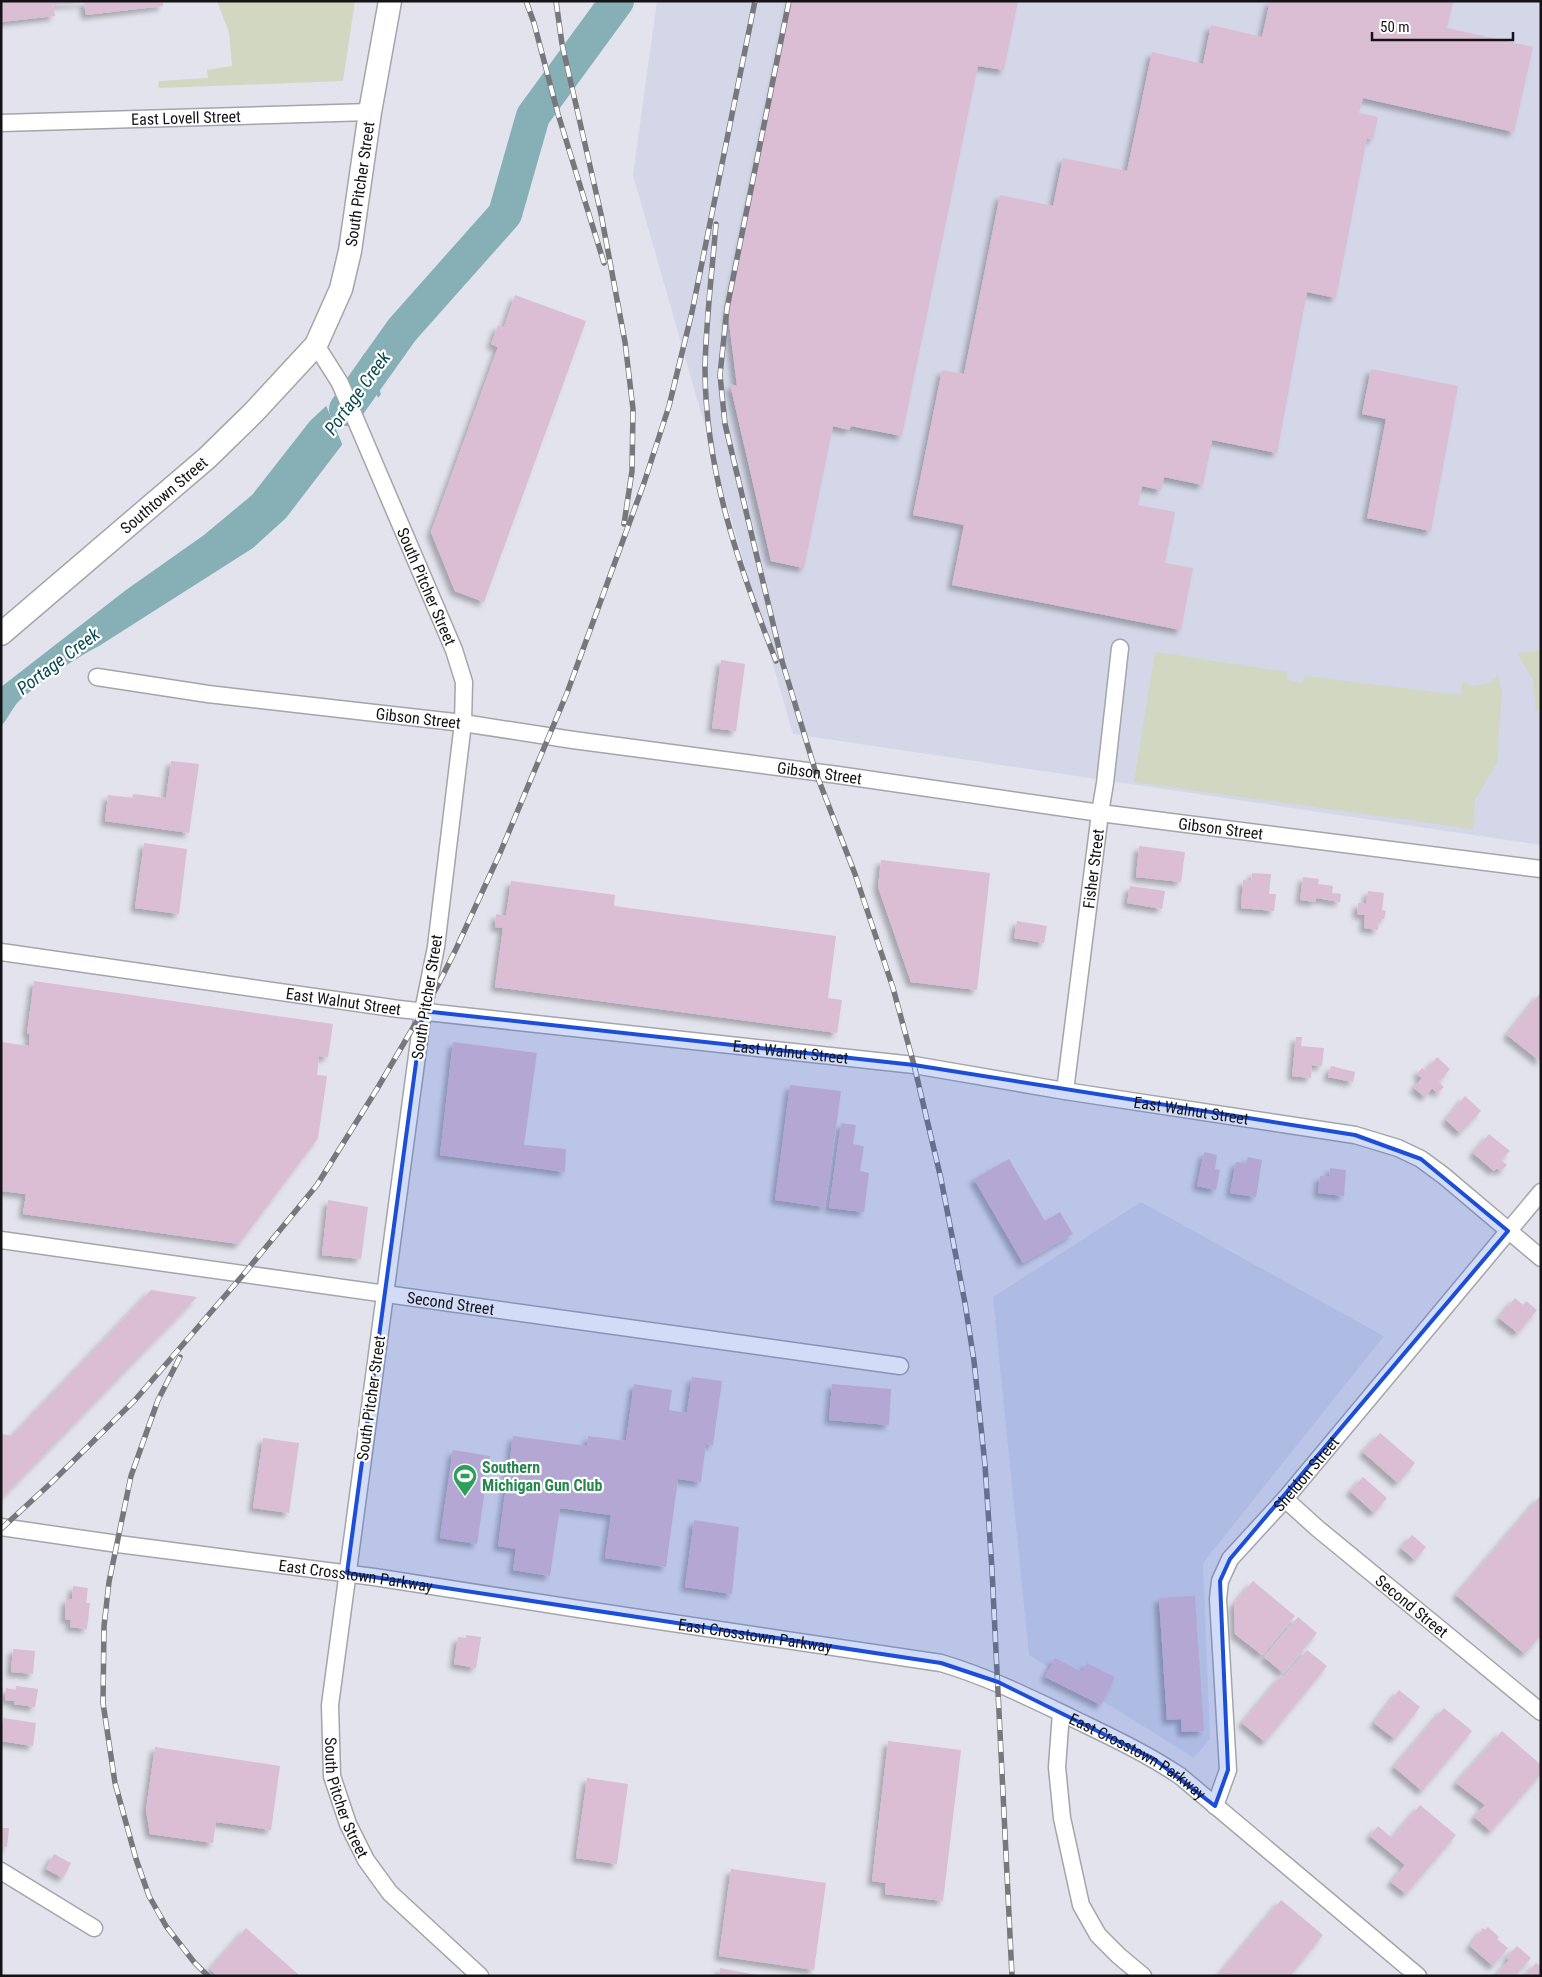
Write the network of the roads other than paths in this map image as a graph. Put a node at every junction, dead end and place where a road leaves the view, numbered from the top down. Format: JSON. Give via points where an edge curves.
{"nodes":[{"id":1,"x":390,"y":1,"type":"edge"},
{"id":2,"x":370,"y":112,"type":"junction"},
{"id":3,"x":1,"y":123,"type":"edge"},
{"id":4,"x":316,"y":346,"type":"junction"},
{"id":5,"x":1,"y":634,"type":"edge"},
{"id":6,"x":1120,"y":648,"type":"dead end"},
{"id":7,"x":97,"y":676,"type":"dead end"},
{"id":8,"x":463,"y":723,"type":"junction"},
{"id":9,"x":1100,"y":813,"type":"junction"},
{"id":10,"x":1541,"y":869,"type":"edge"},
{"id":11,"x":1,"y":952,"type":"edge"},
{"id":12,"x":423,"y":1012,"type":"junction"},
{"id":13,"x":1065,"y":1091,"type":"junction"},
{"id":14,"x":1541,"y":1192,"type":"edge"},
{"id":15,"x":1508,"y":1231,"type":"junction"},
{"id":16,"x":1,"y":1240,"type":"edge"},
{"id":17,"x":1541,"y":1258,"type":"edge"},
{"id":18,"x":385,"y":1294,"type":"junction"},
{"id":19,"x":900,"y":1366,"type":"dead end"},
{"id":20,"x":1285,"y":1498,"type":"junction"},
{"id":21,"x":1,"y":1527,"type":"edge"},
{"id":22,"x":347,"y":1573,"type":"junction"},
{"id":23,"x":1541,"y":1712,"type":"edge"},
{"id":24,"x":1061,"y":1713,"type":"junction"},
{"id":25,"x":1215,"y":1806,"type":"junction"},
{"id":26,"x":1,"y":1871,"type":"edge"},
{"id":27,"x":94,"y":1928,"type":"dead end"},
{"id":28,"x":480,"y":1976,"type":"edge"},
{"id":29,"x":1143,"y":1976,"type":"edge"},
{"id":30,"x":1418,"y":1976,"type":"edge"}],
"edges":[{"from":1,"to":2,"type":"main road","name":"South Pitcher Street"},
{"from":2,"to":3,"type":"street","name":"East Lovell Street"},
{"from":2,"to":4,"type":"main road","name":"South Pitcher Street","via":[[350,251],[341,289]]},
{"from":4,"to":5,"type":"main road","name":"Southtown Street","via":[[207,458]]},
{"from":4,"to":8,"type":"street","name":"South Pitcher Street","via":[[340,383],[454,650],[464,682]]},
{"from":6,"to":9,"type":"street","name":"Fisher Street"},
{"from":7,"to":8,"type":"street","name":"Gibson Street","via":[[208,694]]},
{"from":8,"to":9,"type":"street","name":"Gibson Street"},
{"from":8,"to":12,"type":"street","name":"South Pitcher Street","via":[[436,947]]},
{"from":9,"to":10,"type":"street","name":"Gibson Street"},
{"from":9,"to":13,"type":"street","name":"Fisher Street"},
{"from":11,"to":12,"type":"street","name":"East Walnut Street"},
{"from":12,"to":13,"type":"street","name":"East Walnut Street","via":[[914,1065]]},
{"from":12,"to":18,"type":"street","name":"South Pitcher Street"},
{"from":13,"to":15,"type":"street","name":"East Walnut Street","via":[[1379,1141],[1421,1159]]},
{"from":14,"to":15,"type":"street","name":"Sheldon Street"},
{"from":15,"to":17,"type":"street","name":"East Walnut Street"},
{"from":15,"to":20,"type":"street","name":"Sheldon Street"},
{"from":16,"to":18,"type":"street","name":"Second Street"},
{"from":18,"to":19,"type":"street","name":"Second Street"},
{"from":18,"to":22,"type":"street","name":"South Pitcher Street"},
{"from":20,"to":23,"type":"street","name":"Second Street"},
{"from":20,"to":25,"type":"street","name":"Sheldon Street","via":[[1230,1559],[1220,1581],[1218,1599],[1228,1770]]},
{"from":21,"to":22,"type":"street","name":"East Crosstown Parkway"},
{"from":22,"to":24,"type":"street","name":"East Crosstown Parkway","via":[[942,1662],[998,1682]]},
{"from":22,"to":28,"type":"street","name":"South Pitcher Street","via":[[330,1709],[332,1776],[348,1824],[366,1860],[390,1893]]},
{"from":24,"to":25,"type":"street","name":"East Crosstown Parkway","via":[[1154,1759]]},
{"from":24,"to":29,"type":"street","via":[[1057,1767],[1062,1818],[1081,1905],[1098,1936]]},
{"from":25,"to":30,"type":"street","name":"East Crosstown Parkway"},
{"from":26,"to":27,"type":"street"}]}
